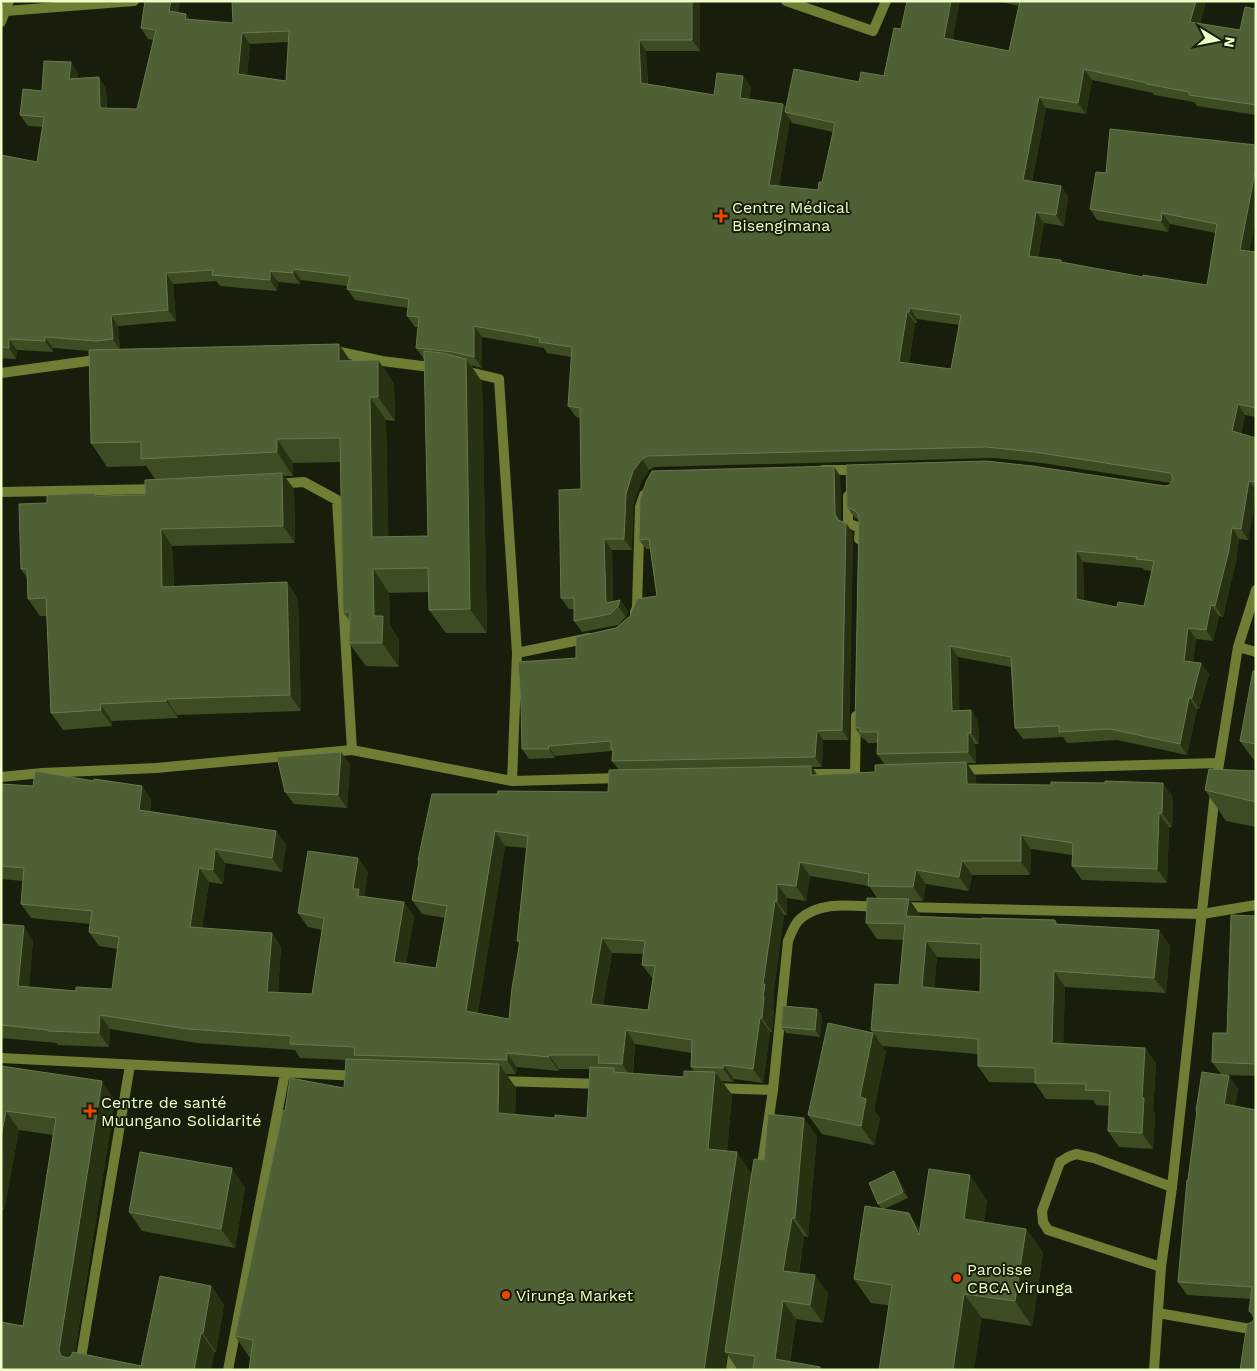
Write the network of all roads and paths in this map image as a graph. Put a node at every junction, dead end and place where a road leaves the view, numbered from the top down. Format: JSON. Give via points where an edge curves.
{"nodes":[{"id":1,"x":134,"y":1,"type":"edge"},
{"id":2,"x":786,"y":1,"type":"edge"},
{"id":3,"x":886,"y":1,"type":"edge"},
{"id":4,"x":8,"y":6,"type":"edge"},
{"id":5,"x":1,"y":22,"type":"edge"},
{"id":6,"x":320,"y":348,"type":"edge"},
{"id":7,"x":116,"y":357,"type":"edge"},
{"id":8,"x":1,"y":372,"type":"edge"},
{"id":9,"x":867,"y":469,"type":"edge"},
{"id":10,"x":812,"y":471,"type":"edge"},
{"id":11,"x":847,"y":479,"type":"junction"},
{"id":12,"x":265,"y":484,"type":"edge"},
{"id":13,"x":646,"y":486,"type":"edge"},
{"id":14,"x":166,"y":489,"type":"edge"},
{"id":15,"x":1,"y":492,"type":"edge"},
{"id":16,"x":859,"y":548,"type":"edge"},
{"id":17,"x":1256,"y":590,"type":"edge"},
{"id":18,"x":632,"y":621,"type":"edge"},
{"id":19,"x":602,"y":635,"type":"edge"},
{"id":20,"x":1238,"y":647,"type":"junction"},
{"id":21,"x":1256,"y":652,"type":"edge"},
{"id":22,"x":517,"y":653,"type":"junction"},
{"id":23,"x":856,"y":705,"type":"edge"},
{"id":24,"x":352,"y":750,"type":"junction"},
{"id":25,"x":1218,"y":763,"type":"junction"},
{"id":26,"x":953,"y":771,"type":"edge"},
{"id":27,"x":798,"y":774,"type":"edge"},
{"id":28,"x":1,"y":777,"type":"edge"},
{"id":29,"x":634,"y":777,"type":"edge"},
{"id":30,"x":512,"y":781,"type":"junction"},
{"id":31,"x":1256,"y":905,"type":"edge"},
{"id":32,"x":1202,"y":914,"type":"junction"},
{"id":33,"x":1,"y":1058,"type":"edge"},
{"id":34,"x":130,"y":1065,"type":"junction"},
{"id":35,"x":285,"y":1073,"type":"junction"},
{"id":36,"x":372,"y":1076,"type":"edge"},
{"id":37,"x":487,"y":1080,"type":"edge"},
{"id":38,"x":615,"y":1085,"type":"edge"},
{"id":39,"x":704,"y":1088,"type":"edge"},
{"id":40,"x":773,"y":1090,"type":"junction"},
{"id":41,"x":760,"y":1177,"type":"edge"},
{"id":42,"x":1172,"y":1186,"type":"junction"},
{"id":43,"x":1161,"y":1267,"type":"junction"},
{"id":44,"x":1158,"y":1313,"type":"junction"},
{"id":45,"x":1256,"y":1330,"type":"edge"},
{"id":46,"x":735,"y":1341,"type":"edge"},
{"id":47,"x":79,"y":1370,"type":"edge"},
{"id":48,"x":228,"y":1370,"type":"edge"},
{"id":49,"x":731,"y":1370,"type":"edge"},
{"id":50,"x":1154,"y":1370,"type":"edge"}],
"edges":[{"from":1,"to":4,"type":"street"},
{"from":2,"to":3,"type":"street","via":[[873,30]]},
{"from":4,"to":5,"type":"street"},
{"from":6,"to":22,"type":"street","via":[[500,379]]},
{"from":7,"to":8,"type":"street"},
{"from":9,"to":11,"type":"street"},
{"from":10,"to":11,"type":"street"},
{"from":11,"to":16,"type":"street","via":[[848,523],[860,528]]},
{"from":12,"to":24,"type":"street","via":[[304,482],[337,500]]},
{"from":13,"to":18,"type":"street","via":[[640,507],[637,608]]},
{"from":14,"to":15,"type":"street"},
{"from":17,"to":20,"type":"street"},
{"from":19,"to":22,"type":"street"},
{"from":20,"to":21,"type":"street"},
{"from":20,"to":25,"type":"street"},
{"from":22,"to":30,"type":"street"},
{"from":23,"to":27,"type":"street","via":[[860,773]]},
{"from":24,"to":28,"type":"street","via":[[156,768]]},
{"from":24,"to":30,"type":"street"},
{"from":25,"to":26,"type":"street"},
{"from":25,"to":32,"type":"street"},
{"from":29,"to":30,"type":"street"},
{"from":31,"to":32,"type":"street"},
{"from":32,"to":40,"type":"street","via":[[834,906],[814,910],[798,920],[788,940]]},
{"from":32,"to":42,"type":"street"},
{"from":33,"to":34,"type":"street"},
{"from":34,"to":35,"type":"street"},
{"from":34,"to":47,"type":"street"},
{"from":35,"to":36,"type":"street"},
{"from":35,"to":48,"type":"street"},
{"from":37,"to":38,"type":"street"},
{"from":39,"to":40,"type":"street"},
{"from":40,"to":41,"type":"street"},
{"from":42,"to":43,"type":"street"},
{"from":42,"to":43,"type":"street","via":[[1076,1154],[1060,1162],[1042,1210],[1048,1230]]},
{"from":43,"to":44,"type":"street"},
{"from":44,"to":45,"type":"street"},
{"from":44,"to":50,"type":"street"},
{"from":46,"to":49,"type":"street"}]}
